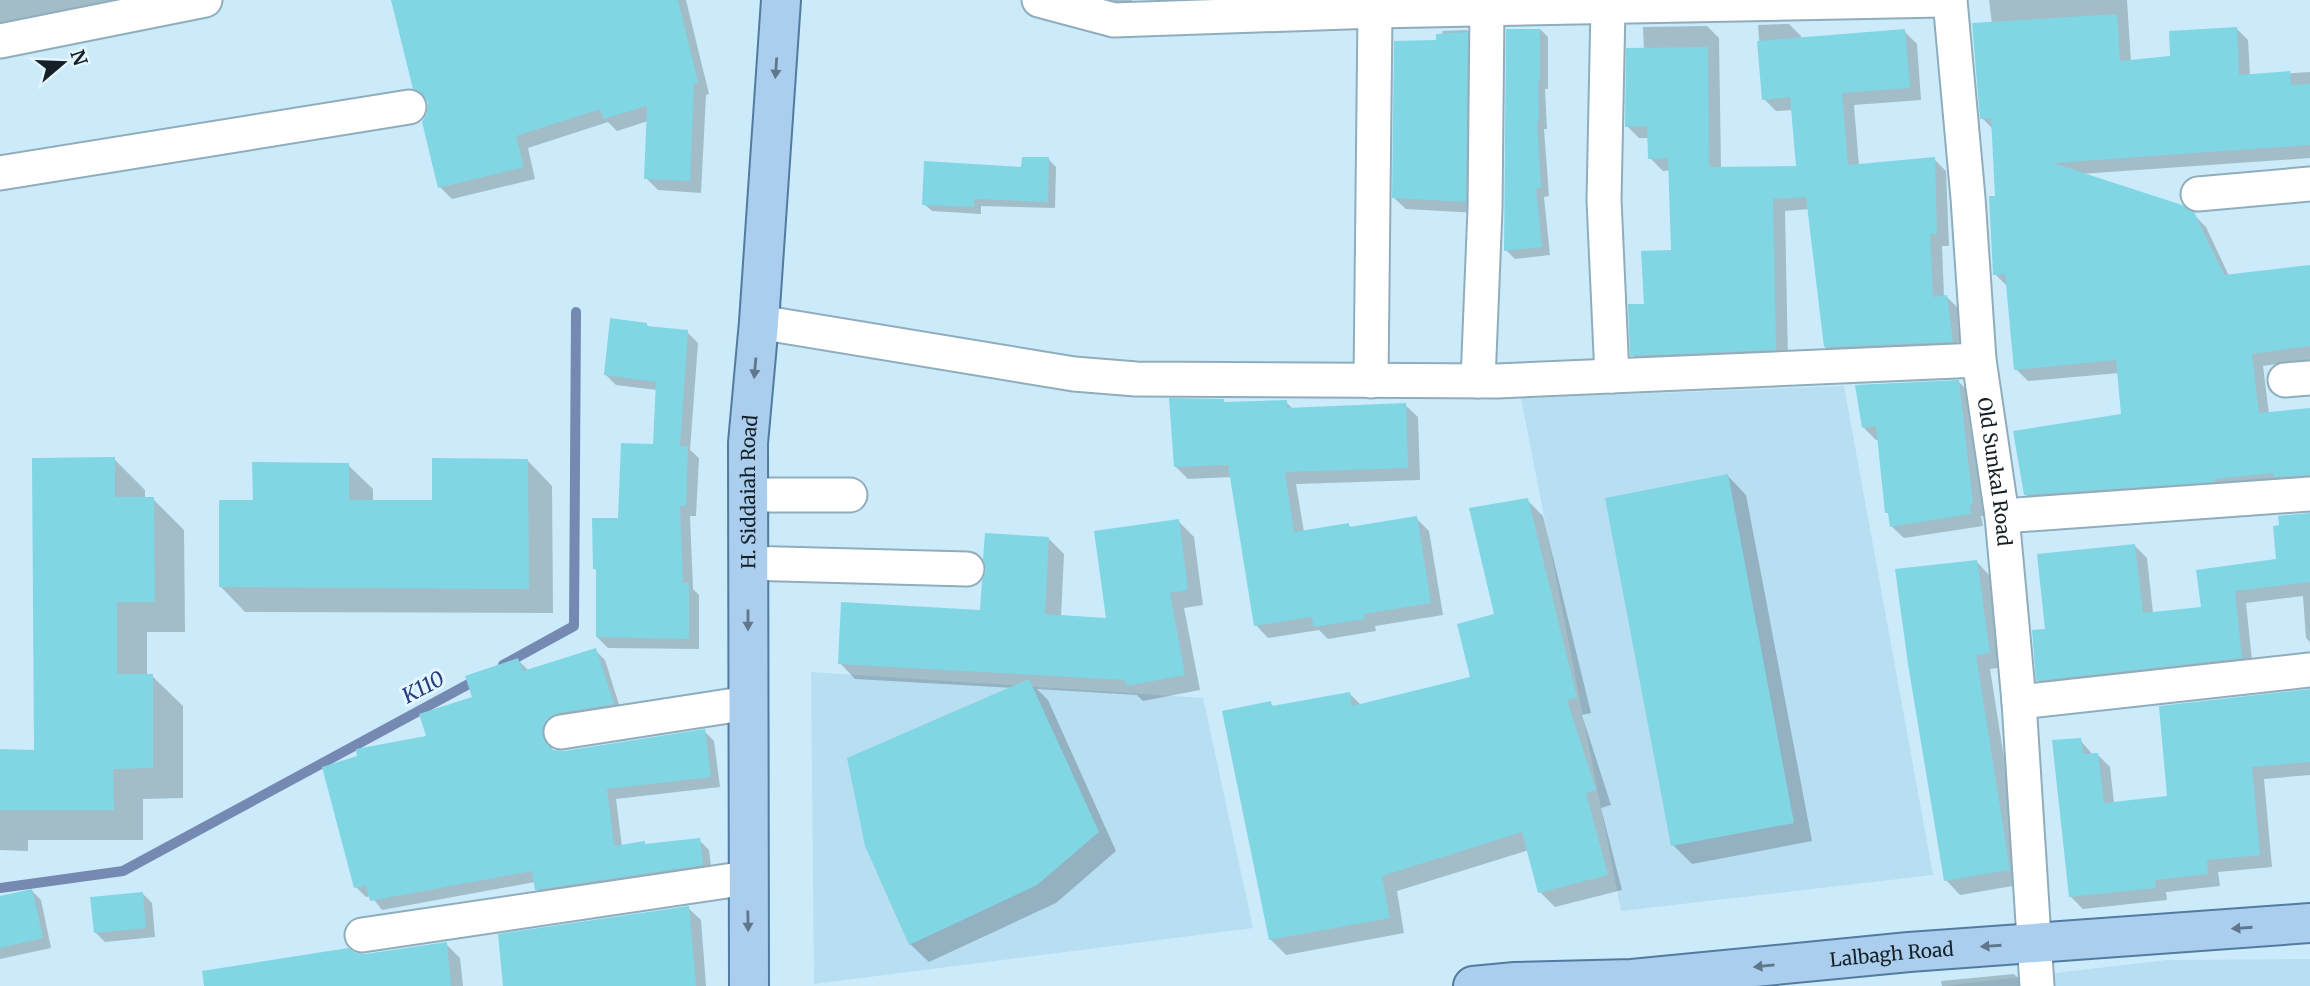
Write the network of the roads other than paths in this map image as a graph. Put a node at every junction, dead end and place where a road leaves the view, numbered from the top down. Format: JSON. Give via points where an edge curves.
{"nodes":[{"id":1,"x":205,"y":0,"type":"edge"},
{"id":2,"x":781,"y":0,"type":"edge"},
{"id":3,"x":1039,"y":0,"type":"edge"},
{"id":4,"x":1942,"y":0,"type":"edge"},
{"id":5,"x":1950,"y":0,"type":"edge"},
{"id":6,"x":1620,"y":4,"type":"edge"},
{"id":7,"x":1487,"y":9,"type":"junction"},
{"id":8,"x":1156,"y":10,"type":"edge"},
{"id":9,"x":1375,"y":11,"type":"junction"},
{"id":10,"x":0,"y":41,"type":"edge"},
{"id":11,"x":409,"y":107,"type":"dead end"},
{"id":12,"x":0,"y":173,"type":"edge"},
{"id":13,"x":2310,"y":184,"type":"edge"},
{"id":14,"x":2198,"y":194,"type":"dead end"},
{"id":15,"x":759,"y":321,"type":"junction"},
{"id":16,"x":1979,"y":360,"type":"junction"},
{"id":17,"x":1612,"y":376,"type":"junction"},
{"id":18,"x":1371,"y":381,"type":"junction"},
{"id":19,"x":1478,"y":381,"type":"junction"},
{"id":20,"x":2310,"y":494,"type":"edge"},
{"id":21,"x":748,"y":495,"type":"junction"},
{"id":22,"x":850,"y":495,"type":"dead end"},
{"id":23,"x":2001,"y":516,"type":"junction"},
{"id":24,"x":748,"y":563,"type":"junction"},
{"id":25,"x":967,"y":569,"type":"dead end"},
{"id":26,"x":2310,"y":670,"type":"edge"},
{"id":27,"x":2019,"y":702,"type":"junction"},
{"id":28,"x":748,"y":703,"type":"junction"},
{"id":29,"x":561,"y":732,"type":"dead end"},
{"id":30,"x":747,"y":878,"type":"junction"},
{"id":31,"x":2310,"y":923,"type":"edge"},
{"id":32,"x":362,"y":935,"type":"dead end"},
{"id":33,"x":2035,"y":943,"type":"junction"},
{"id":34,"x":1632,"y":982,"type":"edge"},
{"id":35,"x":749,"y":986,"type":"edge"},
{"id":36,"x":1473,"y":986,"type":"edge"},
{"id":37,"x":2037,"y":986,"type":"edge"}],
"edges":[{"from":1,"to":10,"type":"street"},
{"from":2,"to":15,"type":"main road","name":"H. Siddaiah Road","one_way":true},
{"from":3,"to":8,"type":"street","via":[[1114,20]]},
{"from":4,"to":6,"type":"street"},
{"from":5,"to":16,"type":"street","name":"Old Sunkal Road"},
{"from":6,"to":7,"type":"street"},
{"from":6,"to":17,"type":"street","via":[[1604,200]]},
{"from":7,"to":9,"type":"street"},
{"from":7,"to":19,"type":"street"},
{"from":8,"to":9,"type":"street"},
{"from":9,"to":18,"type":"street"},
{"from":11,"to":12,"type":"street"},
{"from":13,"to":14,"type":"street"},
{"from":15,"to":18,"type":"street","via":[[1074,374],[1136,379]]},
{"from":15,"to":21,"type":"main road","name":"H. Siddaiah Road","one_way":true},
{"from":16,"to":17,"type":"street"},
{"from":16,"to":23,"type":"street","name":"Old Sunkal Road"},
{"from":17,"to":19,"type":"street"},
{"from":18,"to":19,"type":"street"},
{"from":20,"to":23,"type":"street"},
{"from":21,"to":22,"type":"street"},
{"from":21,"to":24,"type":"main road","name":"H. Siddaiah Road"},
{"from":23,"to":27,"type":"street","name":"Old Sunkal Road"},
{"from":24,"to":25,"type":"street"},
{"from":24,"to":28,"type":"main road","name":"H. Siddaiah Road","one_way":true},
{"from":26,"to":27,"type":"street"},
{"from":27,"to":33,"type":"street","name":"Old Sunkal Road"},
{"from":28,"to":29,"type":"street"},
{"from":28,"to":30,"type":"main road","name":"H. Siddaiah Road"},
{"from":30,"to":32,"type":"street"},
{"from":30,"to":35,"type":"main road","name":"H. Siddaiah Road","one_way":true},
{"from":31,"to":33,"type":"main road","name":"Lalbagh Road","one_way":true},
{"from":33,"to":34,"type":"main road","name":"Lalbagh Road","one_way":true},
{"from":33,"to":37,"type":"street","name":"Old Sunkal Road"},
{"from":34,"to":36,"type":"main road","name":"Lalbagh Road"}]}
